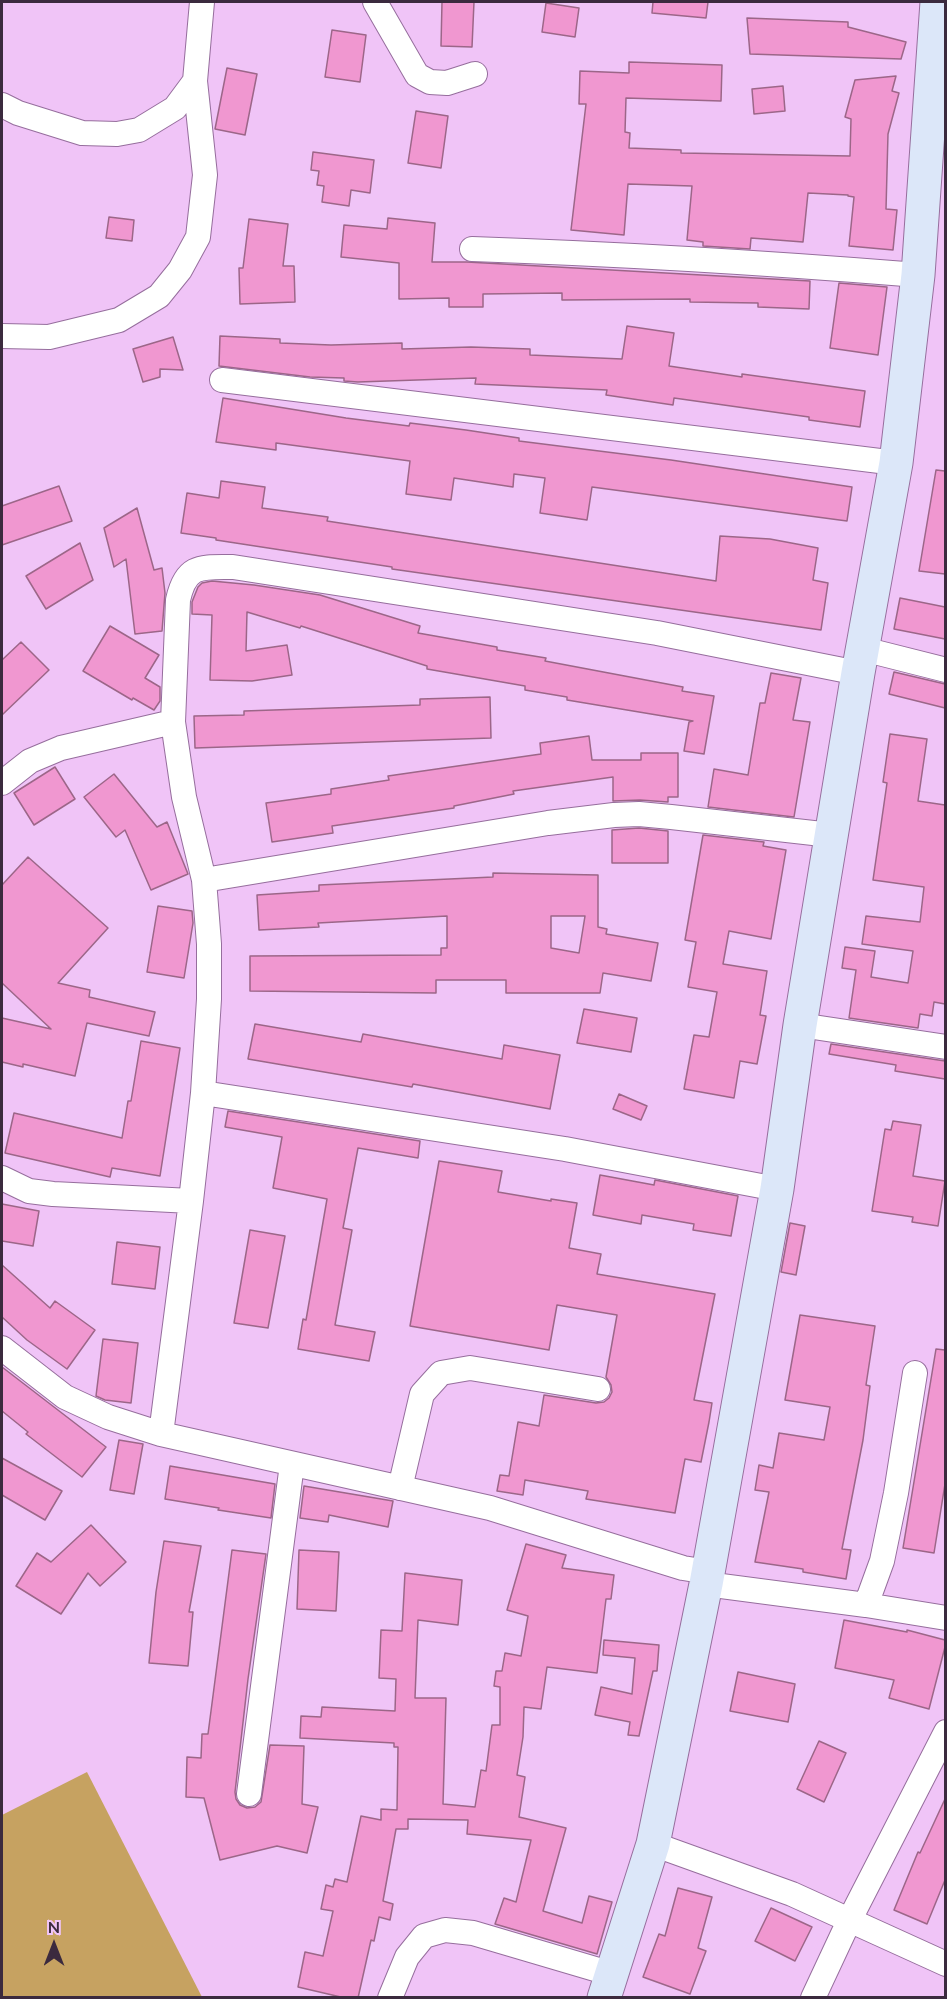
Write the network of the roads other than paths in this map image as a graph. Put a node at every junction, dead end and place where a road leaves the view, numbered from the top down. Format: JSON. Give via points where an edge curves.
{"nodes":[{"id":1,"x":202,"y":2,"type":"edge"},
{"id":2,"x":375,"y":2,"type":"edge"},
{"id":3,"x":937,"y":2,"type":"edge"},
{"id":4,"x":475,"y":74,"type":"dead end"},
{"id":5,"x":195,"y":81,"type":"junction"},
{"id":6,"x":2,"y":105,"type":"edge"},
{"id":7,"x":472,"y":249,"type":"dead end"},
{"id":8,"x":918,"y":275,"type":"junction"},
{"id":9,"x":2,"y":336,"type":"edge"},
{"id":10,"x":222,"y":380,"type":"dead end"},
{"id":11,"x":896,"y":463,"type":"junction"},
{"id":12,"x":860,"y":661,"type":"junction"},
{"id":13,"x":945,"y":670,"type":"edge"},
{"id":14,"x":173,"y":722,"type":"junction"},
{"id":15,"x":2,"y":783,"type":"edge"},
{"id":16,"x":831,"y":835,"type":"junction"},
{"id":17,"x":204,"y":880,"type":"junction"},
{"id":18,"x":800,"y":1025,"type":"junction"},
{"id":19,"x":945,"y":1047,"type":"edge"},
{"id":20,"x":203,"y":1093,"type":"junction"},
{"id":21,"x":2,"y":1179,"type":"edge"},
{"id":22,"x":777,"y":1189,"type":"junction"},
{"id":23,"x":191,"y":1201,"type":"junction"},
{"id":24,"x":2,"y":1348,"type":"edge"},
{"id":25,"x":915,"y":1374,"type":"dead end"},
{"id":26,"x":598,"y":1389,"type":"dead end"},
{"id":27,"x":161,"y":1434,"type":"junction"},
{"id":28,"x":292,"y":1464,"type":"junction"},
{"id":29,"x":400,"y":1488,"type":"junction"},
{"id":30,"x":707,"y":1578,"type":"junction"},
{"id":31,"x":866,"y":1605,"type":"junction"},
{"id":32,"x":945,"y":1618,"type":"edge"},
{"id":33,"x":945,"y":1732,"type":"edge"},
{"id":34,"x":249,"y":1794,"type":"dead end"},
{"id":35,"x":653,"y":1844,"type":"junction"},
{"id":36,"x":849,"y":1921,"type":"junction"},
{"id":37,"x":945,"y":1964,"type":"edge"},
{"id":38,"x":608,"y":1986,"type":"edge"},
{"id":39,"x":390,"y":1998,"type":"edge"},
{"id":40,"x":813,"y":1998,"type":"edge"}],
"edges":[{"from":1,"to":5,"type":"street"},
{"from":2,"to":4,"type":"street","via":[[417,75],[430,82],[447,83]]},
{"from":3,"to":8,"type":"street"},
{"from":5,"to":6,"type":"street","via":[[175,108],[139,130],[117,134],[82,133]]},
{"from":5,"to":9,"type":"street","via":[[205,174],[198,237],[180,270],[159,297],[119,320],[49,337]]},
{"from":7,"to":8,"type":"street","via":[[739,261]]},
{"from":8,"to":11,"type":"street"},
{"from":10,"to":11,"type":"street"},
{"from":11,"to":12,"type":"street"},
{"from":12,"to":13,"type":"street"},
{"from":12,"to":14,"type":"street","via":[[233,567],[208,567],[190,573],[181,585]]},
{"from":12,"to":16,"type":"street"},
{"from":14,"to":15,"type":"street","via":[[61,748],[30,761]]},
{"from":14,"to":17,"type":"street","via":[[184,797]]},
{"from":16,"to":17,"type":"street","via":[[639,814],[614,815]]},
{"from":16,"to":18,"type":"street"},
{"from":17,"to":20,"type":"street","via":[[210,999]]},
{"from":18,"to":19,"type":"street"},
{"from":18,"to":22,"type":"street"},
{"from":20,"to":22,"type":"street","via":[[565,1149]]},
{"from":20,"to":23,"type":"street"},
{"from":21,"to":23,"type":"street","via":[[29,1191],[53,1194]]},
{"from":22,"to":30,"type":"street"},
{"from":23,"to":27,"type":"street"},
{"from":24,"to":27,"type":"street","via":[[65,1397],[108,1417]]},
{"from":25,"to":31,"type":"street","via":[[882,1561]]},
{"from":26,"to":29,"type":"street","via":[[470,1368],[441,1374],[422,1394]]},
{"from":27,"to":28,"type":"street"},
{"from":28,"to":29,"type":"street"},
{"from":28,"to":34,"type":"street"},
{"from":29,"to":30,"type":"street","via":[[490,1508]]},
{"from":30,"to":31,"type":"street"},
{"from":30,"to":35,"type":"street"},
{"from":31,"to":32,"type":"street"},
{"from":33,"to":36,"type":"street"},
{"from":35,"to":36,"type":"street","via":[[792,1894]]},
{"from":35,"to":38,"type":"street"},
{"from":36,"to":37,"type":"street"},
{"from":36,"to":40,"type":"street"},
{"from":38,"to":39,"type":"street","via":[[473,1933],[446,1929],[424,1936],[407,1957]]}]}
